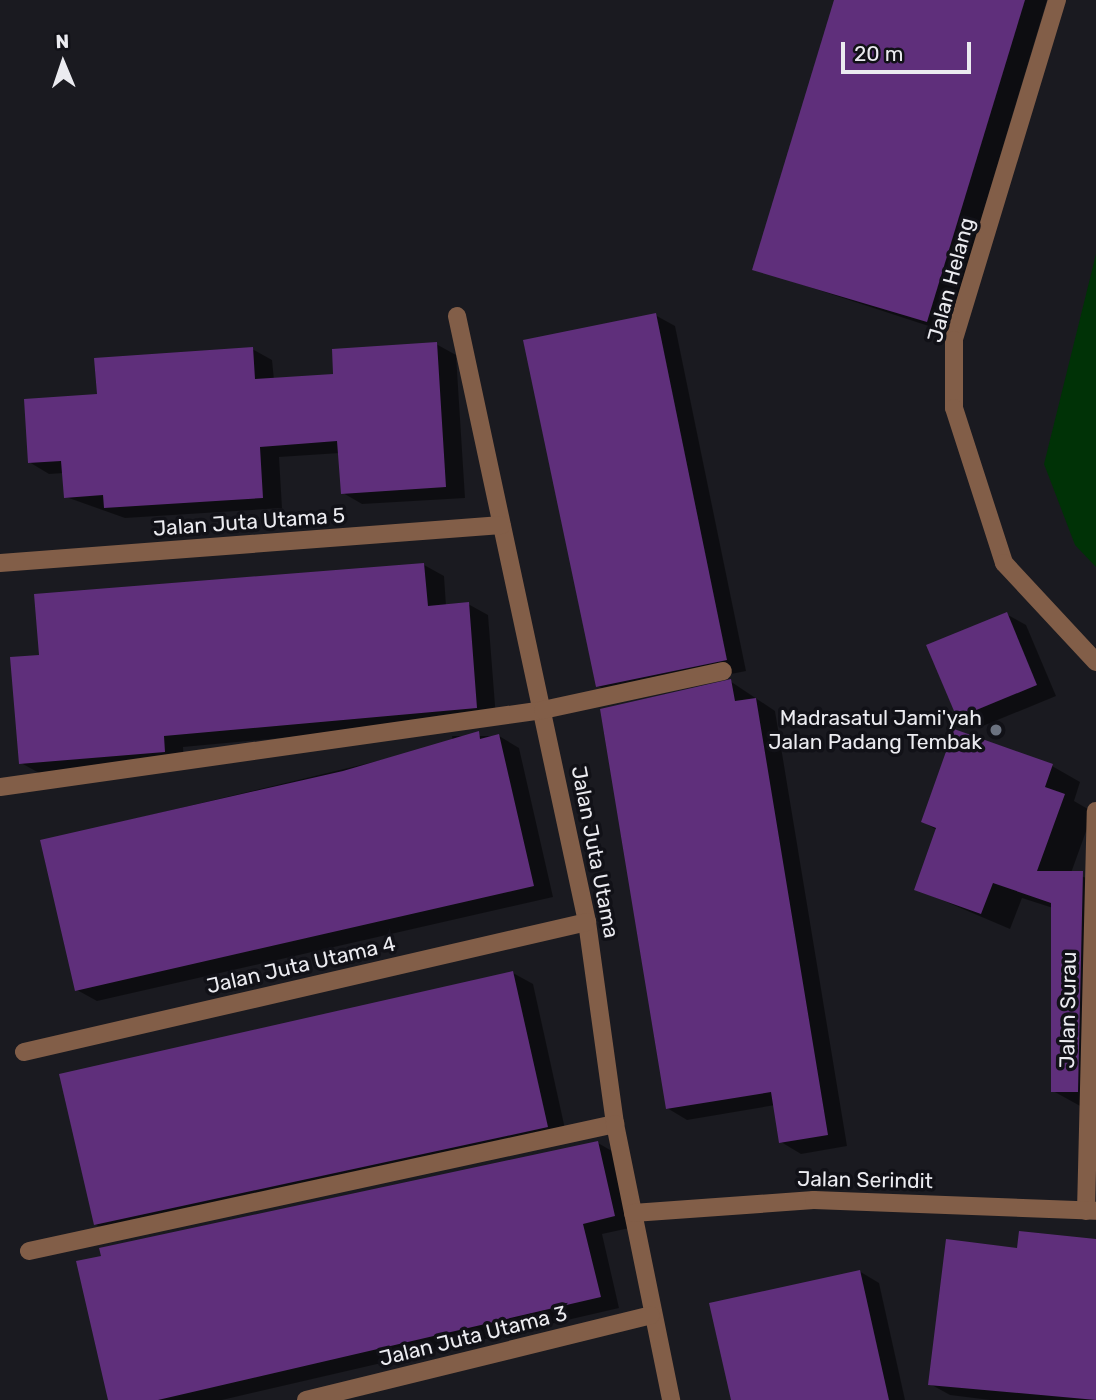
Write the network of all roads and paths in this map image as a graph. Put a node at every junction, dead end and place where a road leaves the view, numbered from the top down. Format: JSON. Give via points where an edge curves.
{"nodes":[{"id":1,"x":1057,"y":0,"type":"edge"},
{"id":2,"x":457,"y":316,"type":"dead end"},
{"id":3,"x":502,"y":525,"type":"junction"},
{"id":4,"x":0,"y":563,"type":"edge"},
{"id":5,"x":1096,"y":662,"type":"edge"},
{"id":6,"x":723,"y":671,"type":"dead end"},
{"id":7,"x":543,"y":710,"type":"junction"},
{"id":8,"x":0,"y":787,"type":"edge"},
{"id":9,"x":1096,"y":811,"type":"edge"},
{"id":10,"x":587,"y":922,"type":"junction"},
{"id":11,"x":24,"y":1052,"type":"dead end"},
{"id":12,"x":615,"y":1124,"type":"junction"},
{"id":13,"x":1091,"y":1211,"type":"edge"},
{"id":14,"x":633,"y":1213,"type":"junction"},
{"id":15,"x":29,"y":1251,"type":"dead end"},
{"id":16,"x":651,"y":1315,"type":"junction"},
{"id":17,"x":306,"y":1400,"type":"edge"},
{"id":18,"x":671,"y":1400,"type":"edge"}],
"edges":[{"from":1,"to":5,"type":"street","name":"Jalan Helang","via":[[954,340],[954,408],[1004,564]]},
{"from":2,"to":3,"type":"street","name":"Jalan Juta Utama"},
{"from":3,"to":4,"type":"street","name":"Jalan Juta Utama 5"},
{"from":3,"to":7,"type":"street","name":"Jalan Juta Utama"},
{"from":6,"to":7,"type":"street"},
{"from":7,"to":8,"type":"street"},
{"from":7,"to":10,"type":"street","name":"Jalan Juta Utama"},
{"from":9,"to":13,"type":"street","name":"Jalan Surau"},
{"from":10,"to":11,"type":"street","name":"Jalan Juta Utama 4"},
{"from":10,"to":12,"type":"street","name":"Jalan Juta Utama"},
{"from":12,"to":14,"type":"street","name":"Jalan Juta Utama"},
{"from":12,"to":15,"type":"street"},
{"from":13,"to":14,"type":"street","name":"Jalan Serindit","via":[[814,1200]]},
{"from":14,"to":16,"type":"street","name":"Jalan Juta Utama"},
{"from":16,"to":17,"type":"street","name":"Jalan Juta Utama 3"},
{"from":16,"to":18,"type":"street","name":"Jalan Juta Utama"}]}
